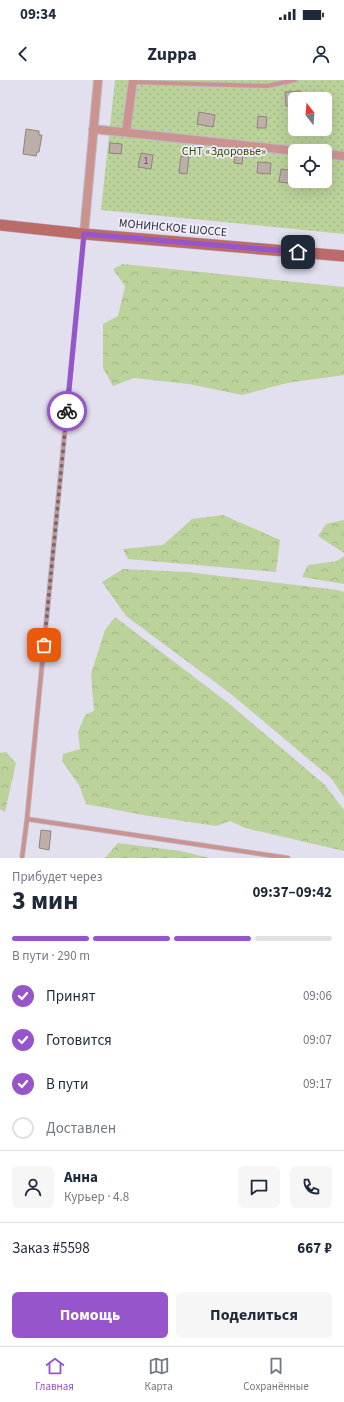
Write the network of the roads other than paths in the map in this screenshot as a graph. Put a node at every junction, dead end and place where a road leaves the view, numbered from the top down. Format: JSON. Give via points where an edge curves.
{"nodes":[{"id":1,"x":98,"y":80,"type":"edge"},
{"id":2,"x":296,"y":80,"type":"edge"},
{"id":3,"x":133,"y":81,"type":"edge"},
{"id":4,"x":93,"y":129,"type":"junction"},
{"id":5,"x":126,"y":132,"type":"junction"},
{"id":6,"x":288,"y":150,"type":"edge"},
{"id":7,"x":332,"y":155,"type":"edge"},
{"id":8,"x":344,"y":156,"type":"edge"},
{"id":9,"x":0,"y":225,"type":"edge"},
{"id":10,"x":84,"y":234,"type":"junction"},
{"id":11,"x":344,"y":256,"type":"edge"},
{"id":12,"x":28,"y":819,"type":"junction"},
{"id":13,"x":22,"y":858,"type":"edge"},
{"id":14,"x":288,"y":858,"type":"edge"}],
"edges":[{"from":1,"to":4,"type":"street"},
{"from":2,"to":3,"type":"lane","via":[[267,86]]},
{"from":3,"to":5,"type":"street"},
{"from":4,"to":5,"type":"street"},
{"from":4,"to":10,"type":"street"},
{"from":5,"to":6,"type":"street"},
{"from":7,"to":8,"type":"street"},
{"from":9,"to":10,"type":"main road","name":"МОНИНСКОЕ ШОССЕ"},
{"from":10,"to":11,"type":"main road","name":"МОНИНСКОЕ ШОССЕ"},
{"from":10,"to":12,"type":"lane"},
{"from":12,"to":13,"type":"lane"},
{"from":12,"to":14,"type":"lane"}]}
